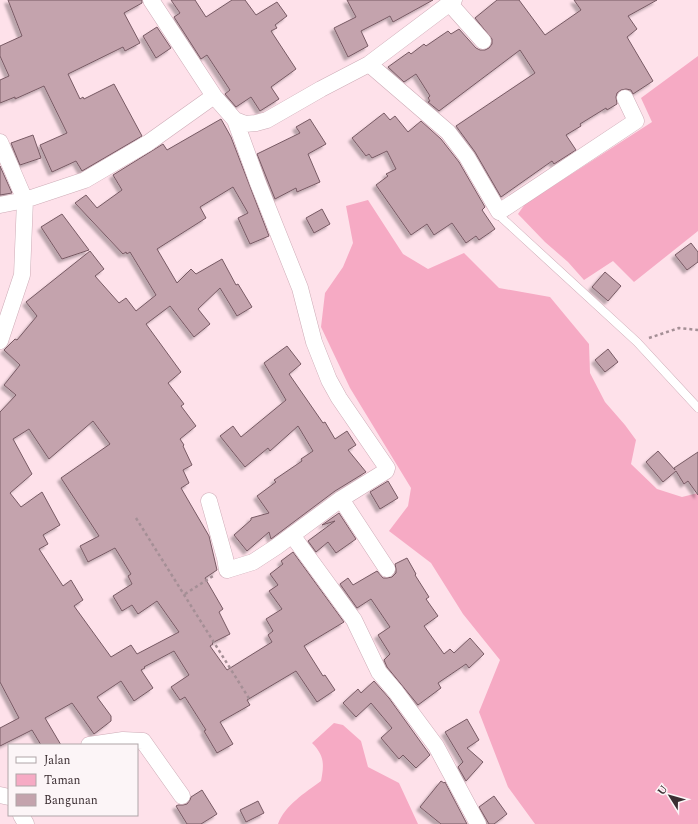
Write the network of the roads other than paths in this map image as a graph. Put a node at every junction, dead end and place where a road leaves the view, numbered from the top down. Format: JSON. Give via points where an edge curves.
{"nodes":[{"id":1,"x":151,"y":0,"type":"edge"},
{"id":2,"x":452,"y":2,"type":"edge"},
{"id":3,"x":483,"y":41,"type":"dead end"},
{"id":4,"x":363,"y":68,"type":"junction"},
{"id":5,"x":214,"y":96,"type":"junction"},
{"id":6,"x":624,"y":98,"type":"dead end"},
{"id":7,"x":235,"y":120,"type":"junction"},
{"id":8,"x":0,"y":142,"type":"edge"},
{"id":9,"x":25,"y":200,"type":"junction"},
{"id":10,"x":0,"y":205,"type":"edge"},
{"id":11,"x":499,"y":212,"type":"junction"},
{"id":12,"x":0,"y":341,"type":"edge"},
{"id":13,"x":698,"y":408,"type":"edge"},
{"id":14,"x":341,"y":499,"type":"junction"},
{"id":15,"x":209,"y":501,"type":"dead end"},
{"id":16,"x":292,"y":535,"type":"junction"},
{"id":17,"x":387,"y":569,"type":"dead end"},
{"id":18,"x":96,"y":744,"type":"edge"},
{"id":19,"x":182,"y":796,"type":"dead end"},
{"id":20,"x":478,"y":824,"type":"edge"}],
"edges":[{"from":1,"to":5,"type":"street"},
{"from":2,"to":3,"type":"street"},
{"from":2,"to":4,"type":"street"},
{"from":4,"to":7,"type":"street","via":[[267,120],[245,124]]},
{"from":4,"to":11,"type":"street","via":[[448,132],[467,157]]},
{"from":5,"to":7,"type":"street"},
{"from":5,"to":9,"type":"street","via":[[148,143],[85,180]]},
{"from":6,"to":11,"type":"street","via":[[636,121]]},
{"from":7,"to":14,"type":"street","via":[[300,288],[314,342],[329,380],[388,468]]},
{"from":8,"to":9,"type":"street"},
{"from":9,"to":10,"type":"street"},
{"from":9,"to":12,"type":"street","via":[[22,275]]},
{"from":11,"to":13,"type":"lane","via":[[502,218],[637,342]]},
{"from":14,"to":16,"type":"street"},
{"from":14,"to":17,"type":"street"},
{"from":15,"to":16,"type":"street","via":[[227,570],[253,562]]},
{"from":16,"to":20,"type":"street","via":[[354,620],[379,672],[436,746]]},
{"from":18,"to":19,"type":"street","via":[[123,740],[143,741]]}]}
